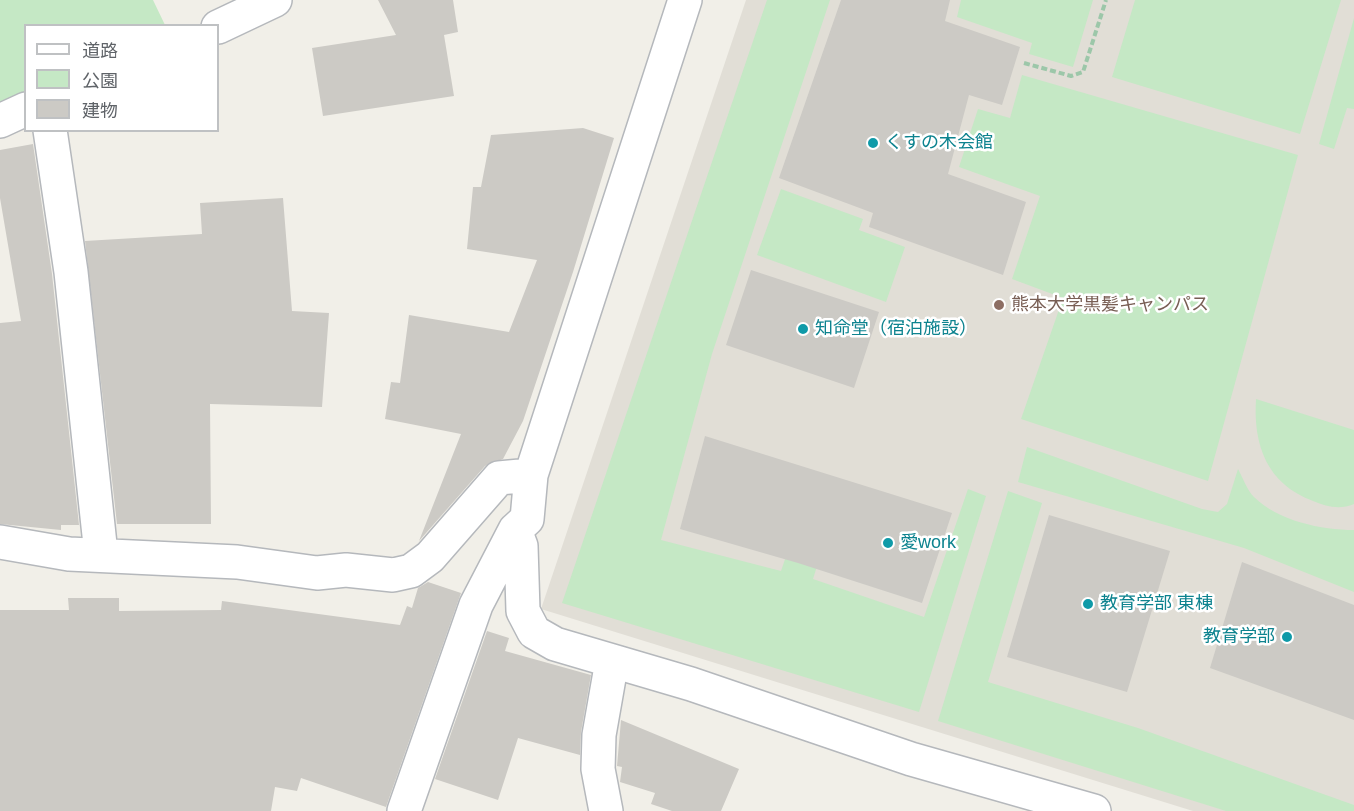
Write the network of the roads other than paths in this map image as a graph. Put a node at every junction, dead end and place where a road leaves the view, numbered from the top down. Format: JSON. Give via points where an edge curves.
{"nodes":[{"id":1,"x":275,"y":0,"type":"edge"},
{"id":2,"x":686,"y":0,"type":"edge"},
{"id":3,"x":219,"y":27,"type":"edge"},
{"id":4,"x":24,"y":110,"type":"edge"},
{"id":5,"x":0,"y":121,"type":"edge"},
{"id":6,"x":50,"y":132,"type":"edge"},
{"id":7,"x":531,"y":475,"type":"junction"},
{"id":8,"x":515,"y":530,"type":"junction"},
{"id":9,"x":0,"y":542,"type":"edge"},
{"id":10,"x":101,"y":554,"type":"junction"},
{"id":11,"x":612,"y":661,"type":"junction"},
{"id":12,"x":404,"y":811,"type":"edge"},
{"id":13,"x":606,"y":811,"type":"edge"},
{"id":14,"x":1094,"y":811,"type":"edge"}],
"edges":[{"from":1,"to":3,"type":"street"},
{"from":2,"to":7,"type":"street"},
{"from":4,"to":5,"type":"street"},
{"from":6,"to":10,"type":"street","via":[[71,272]]},
{"from":7,"to":8,"type":"street","via":[[527,519]]},
{"from":7,"to":10,"type":"street","via":[[499,478],[430,557],[411,571],[393,575],[346,570],[317,573],[237,562]]},
{"from":8,"to":11,"type":"street","via":[[521,546],[523,611],[534,633],[555,644]]},
{"from":8,"to":12,"type":"street","via":[[476,605]]},
{"from":9,"to":10,"type":"street","via":[[69,554]]},
{"from":11,"to":13,"type":"street","via":[[599,735],[598,769]]},
{"from":11,"to":14,"type":"street","via":[[911,759]]}]}
